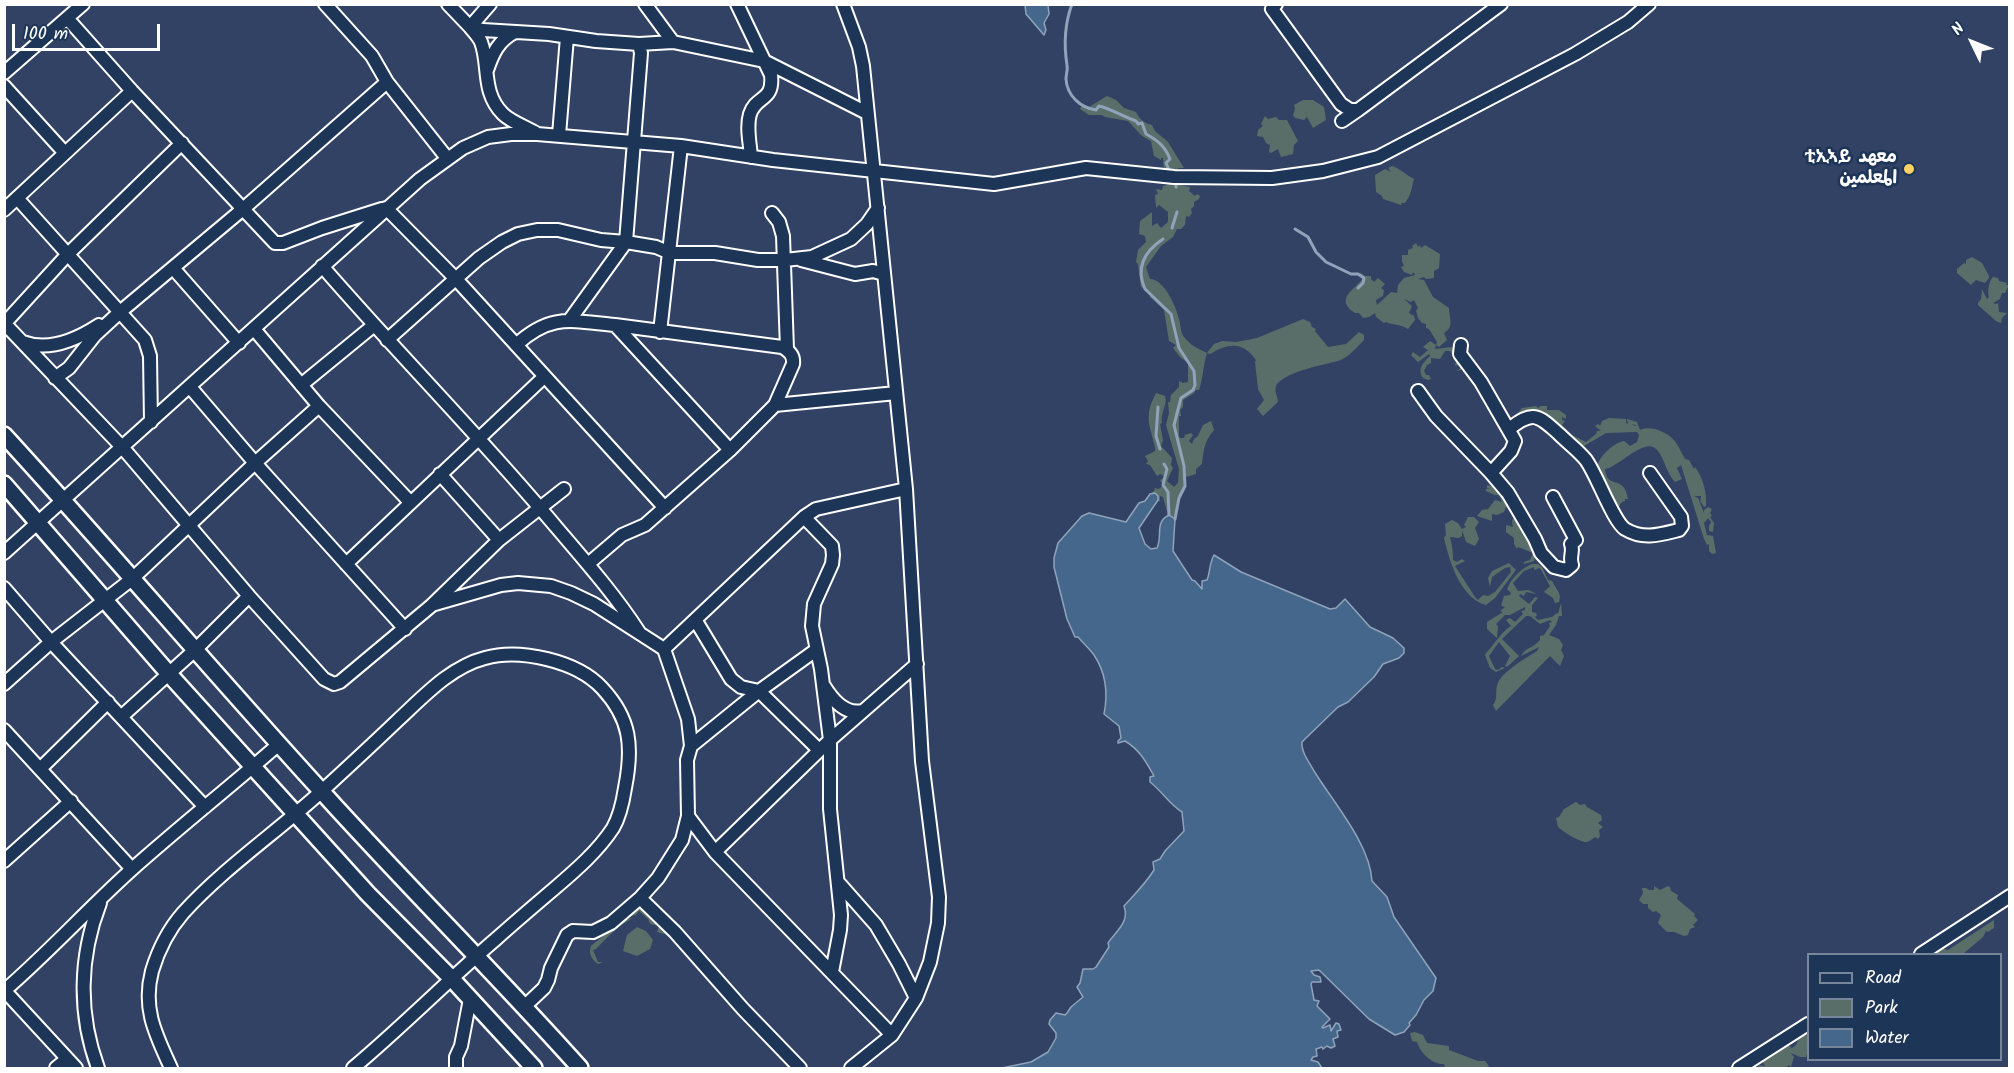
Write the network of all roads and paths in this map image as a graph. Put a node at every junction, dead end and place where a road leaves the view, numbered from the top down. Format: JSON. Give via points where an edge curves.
{"nodes":[{"id":1,"x":82,"y":4,"type":"edge"},
{"id":2,"x":325,"y":4,"type":"edge"},
{"id":3,"x":448,"y":4,"type":"edge"},
{"id":4,"x":490,"y":4,"type":"edge"},
{"id":5,"x":645,"y":4,"type":"edge"},
{"id":6,"x":737,"y":4,"type":"edge"},
{"id":7,"x":843,"y":4,"type":"edge"},
{"id":8,"x":1276,"y":4,"type":"edge"},
{"id":9,"x":1477,"y":4,"type":"edge"},
{"id":10,"x":1501,"y":4,"type":"edge"},
{"id":11,"x":1649,"y":4,"type":"edge"},
{"id":12,"x":1485,"y":16,"type":"junction"},
{"id":13,"x":67,"y":18,"type":"junction"},
{"id":14,"x":470,"y":27,"type":"junction"},
{"id":15,"x":516,"y":32,"type":"junction"},
{"id":16,"x":567,"y":37,"type":"junction"},
{"id":17,"x":673,"y":42,"type":"junction"},
{"id":18,"x":639,"y":44,"type":"junction"},
{"id":19,"x":764,"y":61,"type":"junction"},
{"id":20,"x":4,"y":73,"type":"edge"},
{"id":21,"x":485,"y":74,"type":"junction"},
{"id":22,"x":387,"y":82,"type":"junction"},
{"id":23,"x":4,"y":86,"type":"edge"},
{"id":24,"x":132,"y":91,"type":"junction"},
{"id":25,"x":1358,"y":110,"type":"junction"},
{"id":26,"x":867,"y":113,"type":"junction"},
{"id":27,"x":1342,"y":121,"type":"dead end"},
{"id":28,"x":537,"y":134,"type":"junction"},
{"id":29,"x":559,"y":135,"type":"junction"},
{"id":30,"x":633,"y":142,"type":"junction"},
{"id":31,"x":182,"y":143,"type":"junction"},
{"id":32,"x":681,"y":146,"type":"junction"},
{"id":33,"x":64,"y":153,"type":"junction"},
{"id":34,"x":751,"y":157,"type":"junction"},
{"id":35,"x":447,"y":158,"type":"junction"},
{"id":36,"x":874,"y":171,"type":"junction"},
{"id":37,"x":17,"y":198,"type":"junction"},
{"id":38,"x":386,"y":208,"type":"junction"},
{"id":39,"x":878,"y":208,"type":"junction"},
{"id":40,"x":243,"y":209,"type":"junction"},
{"id":41,"x":4,"y":210,"type":"edge"},
{"id":42,"x":772,"y":213,"type":"dead end"},
{"id":43,"x":626,"y":242,"type":"junction"},
{"id":44,"x":669,"y":253,"type":"junction"},
{"id":45,"x":68,"y":254,"type":"junction"},
{"id":46,"x":791,"y":259,"type":"junction"},
{"id":47,"x":322,"y":266,"type":"junction"},
{"id":48,"x":173,"y":268,"type":"junction"},
{"id":49,"x":884,"y":274,"type":"junction"},
{"id":50,"x":456,"y":279,"type":"junction"},
{"id":51,"x":120,"y":312,"type":"junction"},
{"id":52,"x":569,"y":321,"type":"junction"},
{"id":53,"x":5,"y":323,"type":"edge"},
{"id":54,"x":615,"y":325,"type":"junction"},
{"id":55,"x":373,"y":326,"type":"junction"},
{"id":56,"x":254,"y":329,"type":"junction"},
{"id":57,"x":660,"y":332,"type":"junction"},
{"id":58,"x":387,"y":340,"type":"junction"},
{"id":59,"x":22,"y":342,"type":"junction"},
{"id":60,"x":239,"y":343,"type":"junction"},
{"id":61,"x":516,"y":345,"type":"junction"},
{"id":62,"x":1461,"y":345,"type":"dead end"},
{"id":63,"x":786,"y":349,"type":"junction"},
{"id":64,"x":544,"y":377,"type":"junction"},
{"id":65,"x":55,"y":378,"type":"junction"},
{"id":66,"x":301,"y":385,"type":"junction"},
{"id":67,"x":190,"y":387,"type":"junction"},
{"id":68,"x":1418,"y":390,"type":"dead end"},
{"id":69,"x":896,"y":393,"type":"junction"},
{"id":70,"x":775,"y":405,"type":"junction"},
{"id":71,"x":320,"y":406,"type":"junction"},
{"id":72,"x":151,"y":422,"type":"junction"},
{"id":73,"x":1509,"y":429,"type":"junction"},
{"id":74,"x":4,"y":435,"type":"edge"},
{"id":75,"x":480,"y":439,"type":"junction"},
{"id":76,"x":123,"y":448,"type":"junction"},
{"id":77,"x":730,"y":450,"type":"junction"},
{"id":78,"x":255,"y":464,"type":"junction"},
{"id":79,"x":1491,"y":472,"type":"junction"},
{"id":80,"x":1650,"y":473,"type":"dead end"},
{"id":81,"x":440,"y":474,"type":"junction"},
{"id":82,"x":4,"y":484,"type":"edge"},
{"id":83,"x":564,"y":489,"type":"dead end"},
{"id":84,"x":906,"y":489,"type":"junction"},
{"id":85,"x":1553,"y":497,"type":"dead end"},
{"id":86,"x":63,"y":501,"type":"junction"},
{"id":87,"x":411,"y":502,"type":"junction"},
{"id":88,"x":540,"y":507,"type":"junction"},
{"id":89,"x":665,"y":508,"type":"junction"},
{"id":90,"x":804,"y":517,"type":"junction"},
{"id":91,"x":39,"y":523,"type":"junction"},
{"id":92,"x":190,"y":525,"type":"junction"},
{"id":93,"x":499,"y":540,"type":"junction"},
{"id":94,"x":4,"y":553,"type":"edge"},
{"id":95,"x":346,"y":564,"type":"junction"},
{"id":96,"x":588,"y":564,"type":"junction"},
{"id":97,"x":132,"y":579,"type":"junction"},
{"id":98,"x":4,"y":588,"type":"edge"},
{"id":99,"x":249,"y":596,"type":"junction"},
{"id":100,"x":105,"y":600,"type":"junction"},
{"id":101,"x":431,"y":606,"type":"junction"},
{"id":102,"x":696,"y":621,"type":"junction"},
{"id":103,"x":405,"y":628,"type":"junction"},
{"id":104,"x":641,"y":636,"type":"junction"},
{"id":105,"x":51,"y":642,"type":"junction"},
{"id":106,"x":664,"y":649,"type":"junction"},
{"id":107,"x":195,"y":650,"type":"junction"},
{"id":108,"x":816,"y":650,"type":"junction"},
{"id":109,"x":917,"y":664,"type":"junction"},
{"id":110,"x":169,"y":674,"type":"junction"},
{"id":111,"x":823,"y":683,"type":"junction"},
{"id":112,"x":4,"y":684,"type":"edge"},
{"id":113,"x":759,"y":691,"type":"junction"},
{"id":114,"x":108,"y":702,"type":"junction"},
{"id":115,"x":862,"y":711,"type":"junction"},
{"id":116,"x":122,"y":716,"type":"junction"},
{"id":117,"x":4,"y":730,"type":"edge"},
{"id":118,"x":830,"y":740,"type":"junction"},
{"id":119,"x":279,"y":744,"type":"junction"},
{"id":120,"x":691,"y":746,"type":"junction"},
{"id":121,"x":819,"y":750,"type":"junction"},
{"id":122,"x":253,"y":766,"type":"junction"},
{"id":123,"x":40,"y":769,"type":"junction"},
{"id":124,"x":321,"y":792,"type":"junction"},
{"id":125,"x":70,"y":801,"type":"junction"},
{"id":126,"x":205,"y":807,"type":"junction"},
{"id":127,"x":296,"y":813,"type":"junction"},
{"id":128,"x":688,"y":816,"type":"junction"},
{"id":129,"x":715,"y":852,"type":"junction"},
{"id":130,"x":5,"y":858,"type":"edge"},
{"id":131,"x":132,"y":870,"type":"junction"},
{"id":132,"x":838,"y":882,"type":"junction"},
{"id":133,"x":102,"y":896,"type":"junction"},
{"id":134,"x":2010,"y":896,"type":"edge"},
{"id":135,"x":640,"y":898,"type":"junction"},
{"id":136,"x":1924,"y":953,"type":"edge"},
{"id":137,"x":477,"y":956,"type":"junction"},
{"id":138,"x":832,"y":972,"type":"junction"},
{"id":139,"x":452,"y":979,"type":"junction"},
{"id":140,"x":5,"y":990,"type":"edge"},
{"id":141,"x":916,"y":998,"type":"junction"},
{"id":142,"x":470,"y":999,"type":"junction"},
{"id":143,"x":525,"y":1006,"type":"junction"},
{"id":144,"x":1807,"y":1025,"type":"edge"},
{"id":145,"x":892,"y":1035,"type":"junction"},
{"id":146,"x":72,"y":1064,"type":"edge"},
{"id":147,"x":56,"y":1068,"type":"edge"},
{"id":148,"x":98,"y":1068,"type":"edge"},
{"id":149,"x":171,"y":1068,"type":"edge"},
{"id":150,"x":353,"y":1068,"type":"edge"},
{"id":151,"x":456,"y":1068,"type":"edge"},
{"id":152,"x":534,"y":1068,"type":"edge"},
{"id":153,"x":580,"y":1068,"type":"edge"},
{"id":154,"x":800,"y":1068,"type":"edge"},
{"id":155,"x":851,"y":1068,"type":"edge"},
{"id":156,"x":1739,"y":1068,"type":"edge"}],
"edges":[{"from":1,"to":13,"type":"street"},
{"from":2,"to":22,"type":"street","via":[[372,56]]},
{"from":3,"to":14,"type":"street"},
{"from":4,"to":14,"type":"street"},
{"from":5,"to":17,"type":"street"},
{"from":6,"to":19,"type":"street"},
{"from":7,"to":26,"type":"street","via":[[859,47]]},
{"from":8,"to":25,"type":"street","via":[[1272,9],[1341,104]]},
{"from":9,"to":12,"type":"street"},
{"from":10,"to":12,"type":"street"},
{"from":11,"to":36,"type":"street","via":[[1628,22],[1575,54],[1378,157],[1323,171],[1272,178],[1174,177],[1086,168],[994,184]]},
{"from":12,"to":25,"type":"street"},
{"from":13,"to":20,"type":"street"},
{"from":13,"to":24,"type":"street"},
{"from":14,"to":15,"type":"street"},
{"from":14,"to":21,"type":"street","via":[[480,40]]},
{"from":15,"to":16,"type":"street"},
{"from":15,"to":21,"type":"street","via":[[500,42]]},
{"from":16,"to":18,"type":"street"},
{"from":16,"to":29,"type":"street"},
{"from":17,"to":18,"type":"street"},
{"from":17,"to":19,"type":"street"},
{"from":18,"to":30,"type":"street"},
{"from":19,"to":26,"type":"street"},
{"from":19,"to":34,"type":"street","via":[[772,85],[749,116]]},
{"from":21,"to":28,"type":"street","via":[[500,111]]},
{"from":22,"to":35,"type":"street"},
{"from":22,"to":40,"type":"street"},
{"from":23,"to":33,"type":"street"},
{"from":24,"to":31,"type":"street"},
{"from":24,"to":33,"type":"street"},
{"from":25,"to":27,"type":"street"},
{"from":26,"to":36,"type":"street"},
{"from":28,"to":29,"type":"street"},
{"from":28,"to":35,"type":"street","via":[[488,137]]},
{"from":29,"to":30,"type":"street"},
{"from":30,"to":32,"type":"street"},
{"from":30,"to":43,"type":"street"},
{"from":31,"to":40,"type":"street"},
{"from":31,"to":45,"type":"street"},
{"from":32,"to":34,"type":"street"},
{"from":32,"to":44,"type":"street"},
{"from":33,"to":37,"type":"street"},
{"from":34,"to":36,"type":"street"},
{"from":35,"to":38,"type":"street"},
{"from":36,"to":39,"type":"street"},
{"from":37,"to":41,"type":"street"},
{"from":37,"to":45,"type":"street"},
{"from":38,"to":40,"type":"street","via":[[278,244]]},
{"from":38,"to":47,"type":"street"},
{"from":38,"to":50,"type":"street"},
{"from":39,"to":46,"type":"street","via":[[851,239],[812,257]]},
{"from":39,"to":49,"type":"street"},
{"from":40,"to":48,"type":"street"},
{"from":42,"to":46,"type":"street"},
{"from":43,"to":44,"type":"street"},
{"from":43,"to":50,"type":"street","via":[[558,230],[518,234],[479,258]]},
{"from":43,"to":52,"type":"street"},
{"from":44,"to":46,"type":"street"},
{"from":44,"to":57,"type":"street"},
{"from":45,"to":51,"type":"street"},
{"from":45,"to":53,"type":"street"},
{"from":46,"to":49,"type":"street","via":[[855,274]]},
{"from":46,"to":63,"type":"street"},
{"from":47,"to":55,"type":"street"},
{"from":47,"to":56,"type":"street"},
{"from":48,"to":51,"type":"street"},
{"from":48,"to":60,"type":"street"},
{"from":49,"to":69,"type":"street"},
{"from":50,"to":58,"type":"street"},
{"from":50,"to":61,"type":"street"},
{"from":51,"to":59,"type":"street","via":[[88,333],[58,345],[33,346]]},
{"from":51,"to":65,"type":"street"},
{"from":51,"to":72,"type":"street","via":[[148,347]]},
{"from":52,"to":54,"type":"street"},
{"from":52,"to":61,"type":"street","via":[[539,327]]},
{"from":53,"to":59,"type":"street"},
{"from":54,"to":57,"type":"street"},
{"from":54,"to":77,"type":"street"},
{"from":55,"to":58,"type":"street"},
{"from":55,"to":66,"type":"street"},
{"from":56,"to":60,"type":"street"},
{"from":56,"to":66,"type":"street"},
{"from":57,"to":63,"type":"street"},
{"from":58,"to":75,"type":"street"},
{"from":59,"to":65,"type":"street"},
{"from":60,"to":67,"type":"street"},
{"from":61,"to":64,"type":"street"},
{"from":62,"to":73,"type":"street","via":[[1460,354]]},
{"from":63,"to":70,"type":"street","via":[[793,364]]},
{"from":64,"to":75,"type":"street"},
{"from":64,"to":89,"type":"street"},
{"from":65,"to":76,"type":"street"},
{"from":66,"to":71,"type":"street"},
{"from":67,"to":72,"type":"street"},
{"from":67,"to":78,"type":"street"},
{"from":68,"to":79,"type":"street","via":[[1436,416]]},
{"from":69,"to":70,"type":"street"},
{"from":69,"to":84,"type":"street"},
{"from":70,"to":77,"type":"street"},
{"from":71,"to":78,"type":"street"},
{"from":71,"to":87,"type":"street"},
{"from":72,"to":76,"type":"street"},
{"from":73,"to":79,"type":"street","via":[[1515,444]]},
{"from":73,"to":80,"type":"street","via":[[1529,416],[1538,417],[1586,459],[1614,517],[1623,528],[1641,536],[1682,526],[1681,517]]},
{"from":74,"to":86,"type":"main road"},
{"from":75,"to":81,"type":"street"},
{"from":75,"to":88,"type":"street"},
{"from":76,"to":86,"type":"street"},
{"from":76,"to":92,"type":"street"},
{"from":77,"to":89,"type":"street"},
{"from":78,"to":92,"type":"street"},
{"from":78,"to":95,"type":"street"},
{"from":79,"to":85,"type":"street","via":[[1519,511],[1541,553],[1554,567],[1566,570],[1572,565],[1571,544],[1576,540]]},
{"from":81,"to":87,"type":"street"},
{"from":81,"to":93,"type":"street"},
{"from":82,"to":91,"type":"main road"},
{"from":83,"to":88,"type":"street"},
{"from":84,"to":90,"type":"street","via":[[823,506]]},
{"from":84,"to":109,"type":"street"},
{"from":86,"to":91,"type":"street"},
{"from":86,"to":97,"type":"main road"},
{"from":87,"to":95,"type":"street"},
{"from":88,"to":93,"type":"street"},
{"from":88,"to":96,"type":"street"},
{"from":89,"to":96,"type":"street","via":[[645,525],[617,538]]},
{"from":90,"to":102,"type":"street"},
{"from":90,"to":108,"type":"street","via":[[832,546],[833,555],[814,604]]},
{"from":91,"to":94,"type":"street"},
{"from":91,"to":100,"type":"main road"},
{"from":92,"to":97,"type":"street"},
{"from":92,"to":99,"type":"street"},
{"from":93,"to":101,"type":"street"},
{"from":95,"to":103,"type":"street"},
{"from":96,"to":104,"type":"street"},
{"from":97,"to":100,"type":"street"},
{"from":97,"to":107,"type":"main road"},
{"from":98,"to":105,"type":"street"},
{"from":99,"to":103,"type":"street","via":[[324,679],[333,684]]},
{"from":99,"to":107,"type":"street"},
{"from":100,"to":105,"type":"street"},
{"from":100,"to":110,"type":"main road"},
{"from":101,"to":103,"type":"street"},
{"from":101,"to":104,"type":"street","via":[[501,585],[531,583],[552,586],[594,604]]},
{"from":102,"to":106,"type":"street"},
{"from":102,"to":113,"type":"street","via":[[731,679],[741,687]]},
{"from":104,"to":106,"type":"street"},
{"from":105,"to":112,"type":"street"},
{"from":105,"to":114,"type":"street"},
{"from":106,"to":120,"type":"street","via":[[688,719]]},
{"from":107,"to":110,"type":"street"},
{"from":107,"to":119,"type":"main road"},
{"from":108,"to":111,"type":"street"},
{"from":108,"to":113,"type":"street"},
{"from":109,"to":115,"type":"street"},
{"from":109,"to":141,"type":"street","via":[[922,761],[939,897],[930,962]]},
{"from":110,"to":116,"type":"street"},
{"from":110,"to":122,"type":"main road"},
{"from":111,"to":115,"type":"street","via":[[845,710]]},
{"from":111,"to":118,"type":"street"},
{"from":113,"to":120,"type":"street"},
{"from":113,"to":121,"type":"street"},
{"from":114,"to":116,"type":"street"},
{"from":114,"to":123,"type":"street"},
{"from":115,"to":118,"type":"street"},
{"from":116,"to":126,"type":"street"},
{"from":117,"to":123,"type":"street"},
{"from":118,"to":121,"type":"street"},
{"from":118,"to":132,"type":"street","via":[[830,809]]},
{"from":119,"to":122,"type":"street"},
{"from":119,"to":124,"type":"main road"},
{"from":120,"to":128,"type":"street","via":[[687,760]]},
{"from":121,"to":129,"type":"street"},
{"from":122,"to":126,"type":"street"},
{"from":122,"to":127,"type":"main road"},
{"from":123,"to":125,"type":"street"},
{"from":124,"to":127,"type":"street"},
{"from":124,"to":137,"type":"main road"},
{"from":124,"to":137,"type":"street","via":[[426,694],[468,664],[488,657],[525,656],[560,662],[595,680],[615,702],[630,744],[623,801],[615,825],[579,867]]},
{"from":125,"to":130,"type":"street"},
{"from":125,"to":131,"type":"street"},
{"from":126,"to":131,"type":"street"},
{"from":127,"to":139,"type":"main road","via":[[368,894]]},
{"from":127,"to":149,"type":"street","via":[[230,869],[168,934],[152,971],[148,997],[152,1025]]},
{"from":128,"to":129,"type":"street"},
{"from":128,"to":135,"type":"street","via":[[682,840]]},
{"from":129,"to":138,"type":"street"},
{"from":131,"to":133,"type":"street"},
{"from":132,"to":138,"type":"street","via":[[840,930]]},
{"from":132,"to":141,"type":"street","via":[[876,925]]},
{"from":133,"to":140,"type":"street","via":[[54,947]]},
{"from":133,"to":148,"type":"street","via":[[85,951],[83,987],[84,1018]]},
{"from":134,"to":136,"type":"street"},
{"from":135,"to":143,"type":"street","via":[[600,930],[573,931],[567,935],[544,988]]},
{"from":135,"to":154,"type":"street"},
{"from":137,"to":139,"type":"street"},
{"from":137,"to":143,"type":"main road"},
{"from":138,"to":145,"type":"street"},
{"from":139,"to":142,"type":"main road"},
{"from":139,"to":150,"type":"street"},
{"from":140,"to":146,"type":"street"},
{"from":141,"to":145,"type":"street"},
{"from":142,"to":151,"type":"street"},
{"from":142,"to":152,"type":"main road"},
{"from":143,"to":153,"type":"main road"},
{"from":144,"to":156,"type":"street"},
{"from":145,"to":155,"type":"street"},
{"from":146,"to":147,"type":"street"}]}
